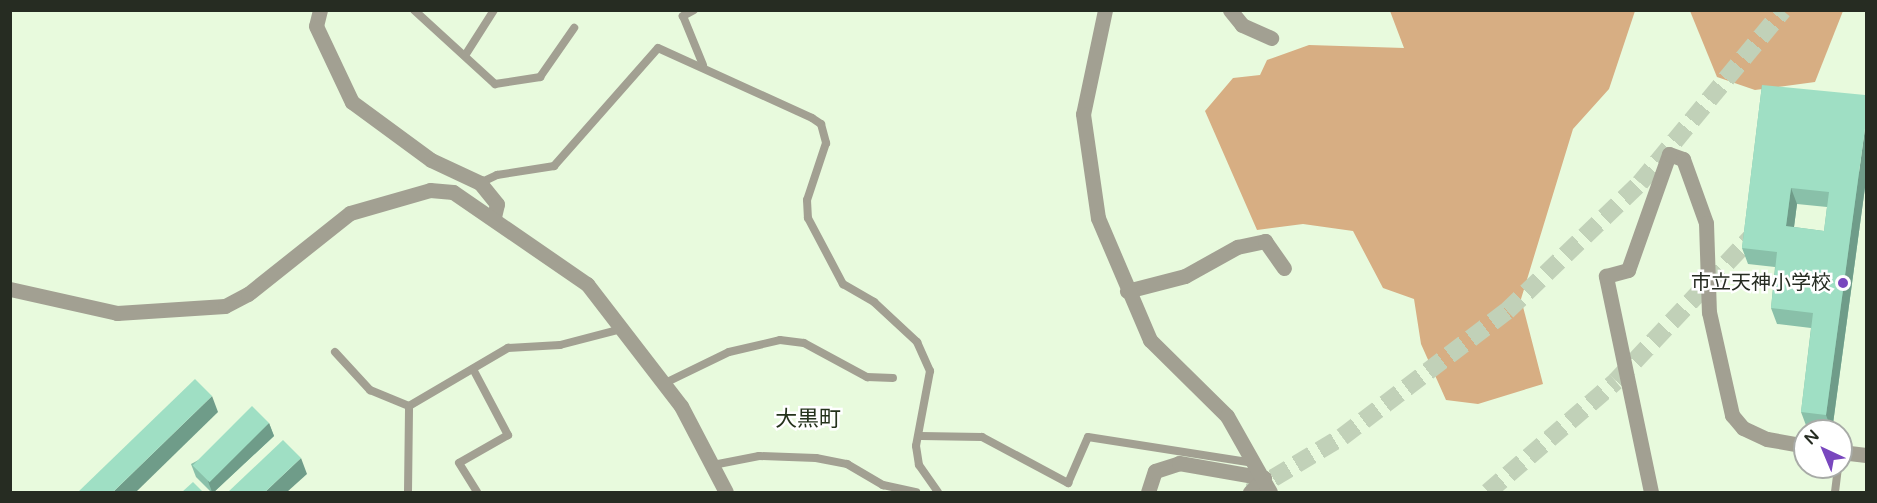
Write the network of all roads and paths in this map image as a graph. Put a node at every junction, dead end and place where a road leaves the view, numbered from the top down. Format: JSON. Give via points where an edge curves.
{"nodes":[{"id":1,"x":320,"y":10,"type":"edge"},
{"id":2,"x":414,"y":10,"type":"edge"},
{"id":3,"x":494,"y":10,"type":"edge"},
{"id":4,"x":694,"y":10,"type":"edge"},
{"id":5,"x":1105,"y":10,"type":"edge"},
{"id":6,"x":1230,"y":10,"type":"edge"},
{"id":7,"x":574,"y":28,"type":"dead end"},
{"id":8,"x":1271,"y":38,"type":"dead end"},
{"id":9,"x":466,"y":54,"type":"junction"},
{"id":10,"x":703,"y":65,"type":"junction"},
{"id":11,"x":480,"y":183,"type":"junction"},
{"id":12,"x":494,"y":217,"type":"junction"},
{"id":13,"x":1284,"y":268,"type":"dead end"},
{"id":14,"x":10,"y":289,"type":"edge"},
{"id":15,"x":1127,"y":291,"type":"junction"},
{"id":16,"x":624,"y":328,"type":"junction"},
{"id":17,"x":335,"y":352,"type":"dead end"},
{"id":18,"x":473,"y":369,"type":"junction"},
{"id":19,"x":893,"y":378,"type":"dead end"},
{"id":20,"x":663,"y":384,"type":"junction"},
{"id":21,"x":409,"y":406,"type":"junction"},
{"id":22,"x":921,"y":436,"type":"junction"},
{"id":23,"x":1793,"y":444,"type":"edge"},
{"id":24,"x":1258,"y":463,"type":"junction"},
{"id":25,"x":713,"y":465,"type":"junction"},
{"id":26,"x":1264,"y":478,"type":"junction"},
{"id":27,"x":408,"y":492,"type":"edge"},
{"id":28,"x":477,"y":492,"type":"edge"},
{"id":29,"x":726,"y":492,"type":"edge"},
{"id":30,"x":916,"y":492,"type":"edge"},
{"id":31,"x":938,"y":492,"type":"edge"},
{"id":32,"x":1148,"y":492,"type":"edge"},
{"id":33,"x":1250,"y":492,"type":"edge"},
{"id":34,"x":1270,"y":492,"type":"edge"},
{"id":35,"x":1650,"y":492,"type":"edge"}],
"edges":[{"from":1,"to":11,"type":"street","via":[[316,26],[352,102],[430,160]]},
{"from":2,"to":9,"type":"lane"},
{"from":3,"to":9,"type":"lane"},
{"from":4,"to":10,"type":"lane","via":[[683,16]]},
{"from":5,"to":15,"type":"street","via":[[1083,114],[1098,218]]},
{"from":6,"to":8,"type":"street","via":[[1242,25]]},
{"from":7,"to":9,"type":"lane","via":[[540,77],[495,84]]},
{"from":10,"to":11,"type":"lane","via":[[658,48],[554,166],[497,174]]},
{"from":10,"to":22,"type":"lane","via":[[820,124],[826,143],[807,200],[808,218],[843,284],[874,302],[916,342],[930,371]]},
{"from":11,"to":12,"type":"street","via":[[497,204]]},
{"from":12,"to":14,"type":"street","via":[[453,192],[395,197],[350,213],[248,294],[225,306],[180,313],[117,313]]},
{"from":12,"to":16,"type":"street","via":[[587,284]]},
{"from":13,"to":15,"type":"street","via":[[1265,241],[1237,247],[1185,276]]},
{"from":15,"to":24,"type":"street","via":[[1150,340],[1227,416]]},
{"from":16,"to":18,"type":"lane","via":[[560,345],[508,348]]},
{"from":16,"to":20,"type":"street"},
{"from":17,"to":21,"type":"lane","via":[[370,390]]},
{"from":18,"to":21,"type":"lane"},
{"from":18,"to":28,"type":"lane","via":[[508,435],[459,464]]},
{"from":19,"to":20,"type":"lane","via":[[867,376],[804,342],[780,340],[729,352]]},
{"from":20,"to":25,"type":"street","via":[[681,406]]},
{"from":21,"to":27,"type":"lane"},
{"from":22,"to":24,"type":"lane","via":[[982,437],[1068,483],[1088,437]]},
{"from":22,"to":31,"type":"lane","via":[[919,465]]},
{"from":23,"to":35,"type":"street","via":[[1767,439],[1743,428],[1732,415],[1709,312],[1706,223],[1683,159],[1669,154],[1628,270],[1606,276]]},
{"from":24,"to":26,"type":"street"},
{"from":25,"to":29,"type":"street"},
{"from":25,"to":30,"type":"lane","via":[[759,456],[816,458],[847,464],[883,485]]},
{"from":26,"to":32,"type":"street","via":[[1179,463],[1155,471]]},
{"from":26,"to":33,"type":"street"},
{"from":26,"to":34,"type":"street"}]}
